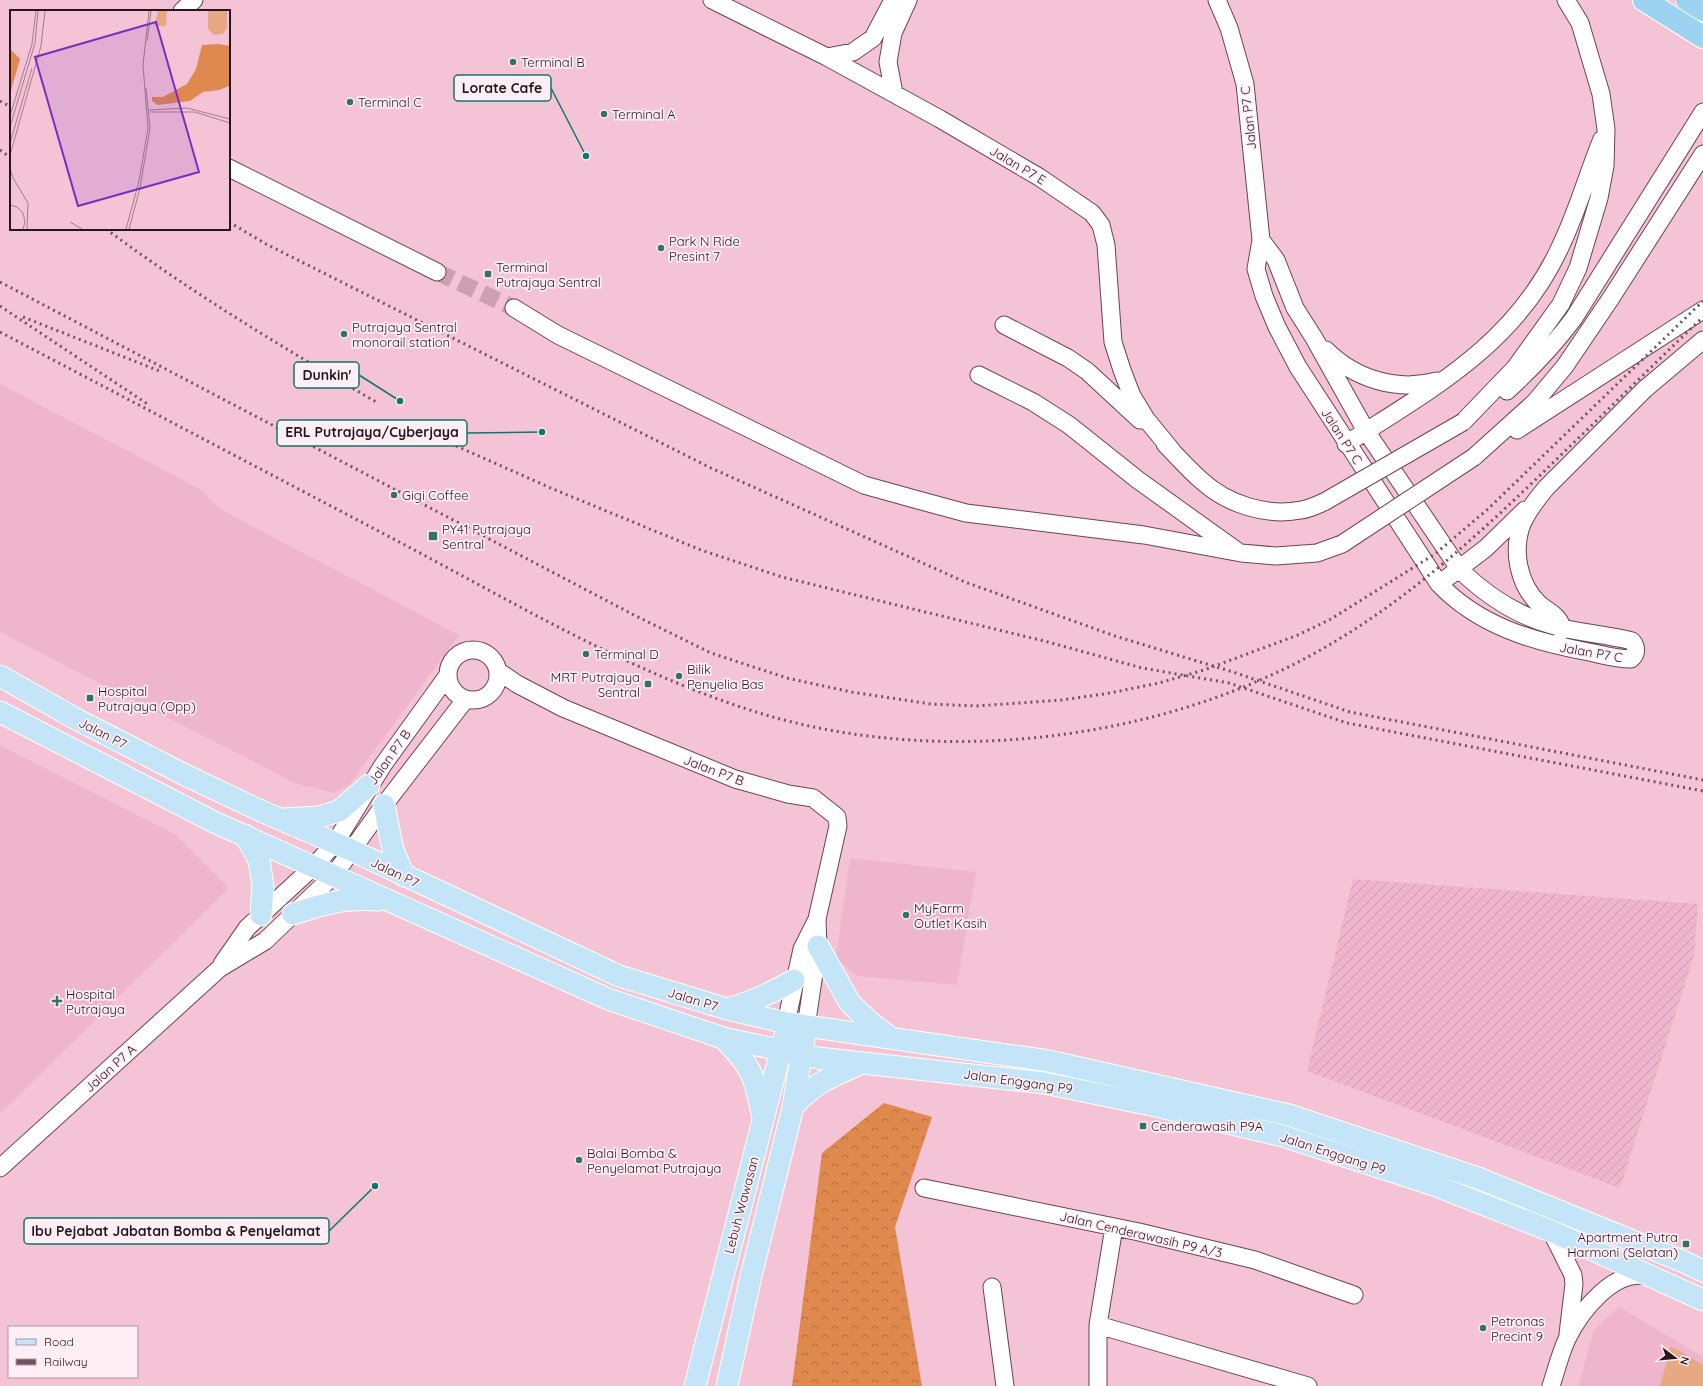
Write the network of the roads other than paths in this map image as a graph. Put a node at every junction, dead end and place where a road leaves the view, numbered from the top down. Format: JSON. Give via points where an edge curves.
{"nodes":[{"id":1,"x":194,"y":0,"type":"edge"},
{"id":2,"x":712,"y":0,"type":"edge"},
{"id":3,"x":893,"y":0,"type":"edge"},
{"id":4,"x":908,"y":0,"type":"edge"},
{"id":5,"x":1217,"y":0,"type":"edge"},
{"id":6,"x":1566,"y":0,"type":"edge"},
{"id":7,"x":1644,"y":0,"type":"edge"},
{"id":8,"x":1687,"y":0,"type":"edge"},
{"id":9,"x":183,"y":10,"type":"edge"},
{"id":10,"x":1703,"y":10,"type":"edge"},
{"id":11,"x":1703,"y":37,"type":"edge"},
{"id":12,"x":827,"y":56,"type":"junction"},
{"id":13,"x":894,"y":93,"type":"junction"},
{"id":14,"x":1703,"y":112,"type":"edge"},
{"id":15,"x":1606,"y":129,"type":"junction"},
{"id":16,"x":1703,"y":154,"type":"edge"},
{"id":17,"x":230,"y":168,"type":"edge"},
{"id":18,"x":1261,"y":240,"type":"junction"},
{"id":19,"x":437,"y":272,"type":"tunnel mouth"},
{"id":20,"x":514,"y":308,"type":"tunnel mouth"},
{"id":21,"x":1703,"y":310,"type":"edge"},
{"id":22,"x":1004,"y":325,"type":"dead end"},
{"id":23,"x":1314,"y":338,"type":"junction"},
{"id":24,"x":1703,"y":340,"type":"edge"},
{"id":25,"x":1456,"y":373,"type":"junction"},
{"id":26,"x":979,"y":375,"type":"dead end"},
{"id":27,"x":1463,"y":422,"type":"junction"},
{"id":28,"x":1366,"y":431,"type":"junction"},
{"id":29,"x":1346,"y":444,"type":"junction"},
{"id":30,"x":1173,"y":452,"type":"junction"},
{"id":31,"x":1474,"y":457,"type":"junction"},
{"id":32,"x":1546,"y":488,"type":"junction"},
{"id":33,"x":1240,"y":553,"type":"junction"},
{"id":34,"x":1460,"y":570,"type":"junction"},
{"id":35,"x":1439,"y":584,"type":"junction"},
{"id":36,"x":1561,"y":628,"type":"junction"},
{"id":37,"x":1555,"y":646,"type":"junction"},
{"id":38,"x":498,"y":671,"type":"junction"},
{"id":39,"x":448,"y":675,"type":"junction"},
{"id":40,"x":0,"y":676,"type":"edge"},
{"id":41,"x":465,"y":700,"type":"junction"},
{"id":42,"x":0,"y":712,"type":"edge"},
{"id":43,"x":369,"y":786,"type":"junction"},
{"id":44,"x":384,"y":805,"type":"junction"},
{"id":45,"x":279,"y":819,"type":"junction"},
{"id":46,"x":245,"y":835,"type":"junction"},
{"id":47,"x":343,"y":847,"type":"junction"},
{"id":48,"x":314,"y":866,"type":"junction"},
{"id":49,"x":334,"y":875,"type":"junction"},
{"id":50,"x":404,"y":876,"type":"junction"},
{"id":51,"x":392,"y":901,"type":"junction"},
{"id":52,"x":293,"y":914,"type":"junction"},
{"id":53,"x":261,"y":915,"type":"junction"},
{"id":54,"x":817,"y":919,"type":"junction"},
{"id":55,"x":818,"y":946,"type":"junction"},
{"id":56,"x":220,"y":968,"type":"junction"},
{"id":57,"x":794,"y":980,"type":"junction"},
{"id":58,"x":727,"y":1009,"type":"junction"},
{"id":59,"x":796,"y":1025,"type":"junction"},
{"id":60,"x":723,"y":1038,"type":"junction"},
{"id":61,"x":893,"y":1039,"type":"junction"},
{"id":62,"x":782,"y":1050,"type":"junction"},
{"id":63,"x":802,"y":1053,"type":"junction"},
{"id":64,"x":862,"y":1063,"type":"junction"},
{"id":65,"x":793,"y":1107,"type":"junction"},
{"id":66,"x":763,"y":1118,"type":"junction"},
{"id":67,"x":0,"y":1168,"type":"edge"},
{"id":68,"x":924,"y":1188,"type":"dead end"},
{"id":69,"x":1114,"y":1227,"type":"junction"},
{"id":70,"x":1551,"y":1231,"type":"junction"},
{"id":71,"x":1703,"y":1271,"type":"edge"},
{"id":72,"x":1659,"y":1280,"type":"junction"},
{"id":73,"x":992,"y":1287,"type":"dead end"},
{"id":74,"x":1354,"y":1294,"type":"dead end"},
{"id":75,"x":1703,"y":1300,"type":"edge"},
{"id":76,"x":1098,"y":1325,"type":"junction"},
{"id":77,"x":1568,"y":1338,"type":"junction"},
{"id":78,"x":728,"y":1382,"type":"edge"},
{"id":79,"x":695,"y":1386,"type":"edge"},
{"id":80,"x":1005,"y":1386,"type":"edge"},
{"id":81,"x":1098,"y":1386,"type":"edge"},
{"id":82,"x":1308,"y":1386,"type":"edge"},
{"id":83,"x":1551,"y":1386,"type":"edge"}],
"edges":[{"from":1,"to":9,"type":"street"},
{"from":2,"to":12,"type":"street","name":"Jalan P7 E"},
{"from":3,"to":12,"type":"street","via":[[873,38],[853,52]]},
{"from":4,"to":13,"type":"street","via":[[893,33],[888,62]]},
{"from":5,"to":18,"type":"street","name":"Jalan P7 C","via":[[1229,28],[1245,84]]},
{"from":6,"to":15,"type":"street","via":[[1580,23],[1601,94]]},
{"from":7,"to":11,"type":"highway"},
{"from":8,"to":10,"type":"highway"},
{"from":12,"to":13,"type":"street","name":"Jalan P7 E"},
{"from":13,"to":30,"type":"street","name":"Jalan P7 E","via":[[1039,177],[1092,213],[1101,225],[1107,258],[1113,342],[1122,370],[1132,396],[1146,419]]},
{"from":14,"to":27,"type":"street","via":[[1558,340],[1534,367],[1507,391]]},
{"from":15,"to":25,"type":"street","via":[[1562,244],[1542,280],[1504,330]]},
{"from":15,"to":27,"type":"street","via":[[1606,166],[1600,198],[1578,268],[1561,304],[1515,368]]},
{"from":16,"to":31,"type":"street","via":[[1612,298],[1565,366],[1535,402]]},
{"from":17,"to":19,"type":"street"},
{"from":18,"to":23,"type":"street","name":"Jalan P7 C","via":[[1276,260],[1295,308]]},
{"from":18,"to":29,"type":"street","name":"Jalan P7 C","via":[[1256,269],[1277,327],[1298,367]]},
{"from":20,"to":33,"type":"street","via":[[558,335],[864,485],[966,513],[1144,535]]},
{"from":21,"to":31,"type":"street"},
{"from":22,"to":30,"type":"street","via":[[1068,358],[1087,371]]},
{"from":23,"to":25,"type":"street","via":[[1338,362],[1381,382],[1414,386],[1436,382]]},
{"from":23,"to":28,"type":"street","name":"Jalan P7 C"},
{"from":24,"to":32,"type":"street","via":[[1645,389]]},
{"from":25,"to":28,"type":"street"},
{"from":26,"to":33,"type":"street","via":[[1033,402],[1069,425],[1138,480]]},
{"from":27,"to":30,"type":"street","bridge":true,"via":[[1324,502],[1301,510],[1270,511],[1245,506],[1225,498],[1202,482]]},
{"from":28,"to":29,"type":"street"},
{"from":28,"to":34,"type":"street","name":"Jalan P7 C"},
{"from":29,"to":35,"type":"street","name":"Jalan P7 C"},
{"from":31,"to":33,"type":"street","bridge":true,"via":[[1342,544],[1317,553],[1276,556]]},
{"from":32,"to":34,"type":"street","via":[[1486,548]]},
{"from":32,"to":36,"type":"street","via":[[1522,523],[1517,540],[1518,556],[1521,574],[1529,592],[1558,619]]},
{"from":34,"to":35,"type":"street"},
{"from":34,"to":36,"type":"street","name":"Jalan P7 C","via":[[1476,585],[1511,608],[1535,620]]},
{"from":35,"to":37,"type":"street","name":"Jalan P7 C","via":[[1454,600],[1474,614],[1503,629]]},
{"from":36,"to":37,"type":"street"},
{"from":36,"to":37,"type":"street","name":"Jalan P7 C","via":[[1632,641],[1636,649],[1634,656],[1625,659]]},
{"from":38,"to":39,"type":"street","name":"Jalan P7 B","via":[[491,656],[481,651],[470,650],[460,653],[451,662]]},
{"from":38,"to":41,"type":"street","via":[[498,682],[489,695],[475,701]]},
{"from":38,"to":54,"type":"street","name":"Jalan P7 B","via":[[563,708],[735,779],[788,794],[813,798],[826,807],[837,817],[838,826]]},
{"from":39,"to":41,"type":"street","via":[[454,693]]},
{"from":39,"to":43,"type":"street","name":"Jalan P7 B"},
{"from":40,"to":45,"type":"main road","name":"Jalan P7","via":[[182,774]]},
{"from":41,"to":44,"type":"street","name":"Jalan P7 B"},
{"from":42,"to":46,"type":"main road","name":"Jalan P7","via":[[216,823]]},
{"from":43,"to":45,"type":"main road","via":[[339,811],[319,817]]},
{"from":43,"to":47,"type":"street","name":"Jalan P7 B"},
{"from":44,"to":47,"type":"street","name":"Jalan P7 B"},
{"from":44,"to":50,"type":"main road","via":[[393,850]]},
{"from":45,"to":47,"type":"main road","name":"Jalan P7"},
{"from":46,"to":48,"type":"main road","name":"Jalan P7"},
{"from":46,"to":53,"type":"main road","via":[[259,860],[263,885]]},
{"from":47,"to":48,"type":"street","name":"Jalan P7 A"},
{"from":47,"to":49,"type":"street","name":"Jalan P7 A"},
{"from":47,"to":50,"type":"main road","name":"Jalan P7"},
{"from":48,"to":49,"type":"main road","name":"Jalan P7"},
{"from":48,"to":53,"type":"street","name":"Jalan P7 A"},
{"from":49,"to":51,"type":"main road","name":"Jalan P7"},
{"from":49,"to":52,"type":"street","name":"Jalan P7 A"},
{"from":50,"to":58,"type":"main road","name":"Jalan P7","via":[[619,976]]},
{"from":51,"to":52,"type":"main road","via":[[353,898],[332,901]]},
{"from":51,"to":60,"type":"main road","name":"Jalan P7","via":[[608,999]]},
{"from":52,"to":56,"type":"street","name":"Jalan P7 A","via":[[265,941]]},
{"from":53,"to":56,"type":"street","name":"Jalan P7 A","via":[[247,928]]},
{"from":54,"to":55,"type":"street","name":"Jalan P7 B"},
{"from":54,"to":57,"type":"street","name":"Jalan P7 B","via":[[802,949]]},
{"from":55,"to":59,"type":"street","name":"Jalan P7 B"},
{"from":55,"to":61,"type":"main road","via":[[850,1003]]},
{"from":56,"to":67,"type":"street","name":"Jalan P7 A"},
{"from":57,"to":58,"type":"main road","via":[[752,1002]]},
{"from":57,"to":59,"type":"street","name":"Jalan P7 B"},
{"from":58,"to":59,"type":"main road","name":"Jalan P7"},
{"from":59,"to":61,"type":"main road","name":"Jalan P7"},
{"from":59,"to":62,"type":"main road","name":"Lebuh Wawasan"},
{"from":59,"to":63,"type":"main road","name":"Lebuh Wawasan"},
{"from":60,"to":62,"type":"main road","name":"Jalan P7"},
{"from":60,"to":66,"type":"main road","via":[[747,1063],[754,1077]]},
{"from":61,"to":71,"type":"main road","name":"Jalan Enggang P9","via":[[1049,1061],[1289,1115],[1478,1178]]},
{"from":62,"to":63,"type":"main road","name":"Jalan Enggang P9"},
{"from":62,"to":66,"type":"main road","name":"Lebuh Wawasan"},
{"from":63,"to":64,"type":"main road","name":"Jalan Enggang P9","via":[[818,1058]]},
{"from":63,"to":65,"type":"main road","name":"Lebuh Wawasan"},
{"from":64,"to":65,"type":"main road","via":[[820,1081]]},
{"from":64,"to":70,"type":"main road","name":"Jalan Enggang P9","via":[[1044,1082],[1283,1136],[1434,1185]]},
{"from":65,"to":78,"type":"main road","name":"Lebuh Wawasan"},
{"from":66,"to":79,"type":"main road","name":"Lebuh Wawasan"},
{"from":68,"to":69,"type":"street","name":"Jalan Cenderawasih P9 A/3"},
{"from":69,"to":74,"type":"street","name":"Jalan Cenderawasih P9 A/3","via":[[1255,1260]]},
{"from":69,"to":76,"type":"street"},
{"from":70,"to":72,"type":"main road","name":"Jalan Enggang P9"},
{"from":70,"to":77,"type":"street","via":[[1573,1274]]},
{"from":72,"to":75,"type":"main road","name":"Jalan Enggang P9"},
{"from":72,"to":77,"type":"street","via":[[1641,1275],[1624,1278],[1604,1290],[1589,1306]]},
{"from":73,"to":80,"type":"street"},
{"from":76,"to":81,"type":"street"},
{"from":76,"to":82,"type":"street"},
{"from":77,"to":83,"type":"street"}]}
